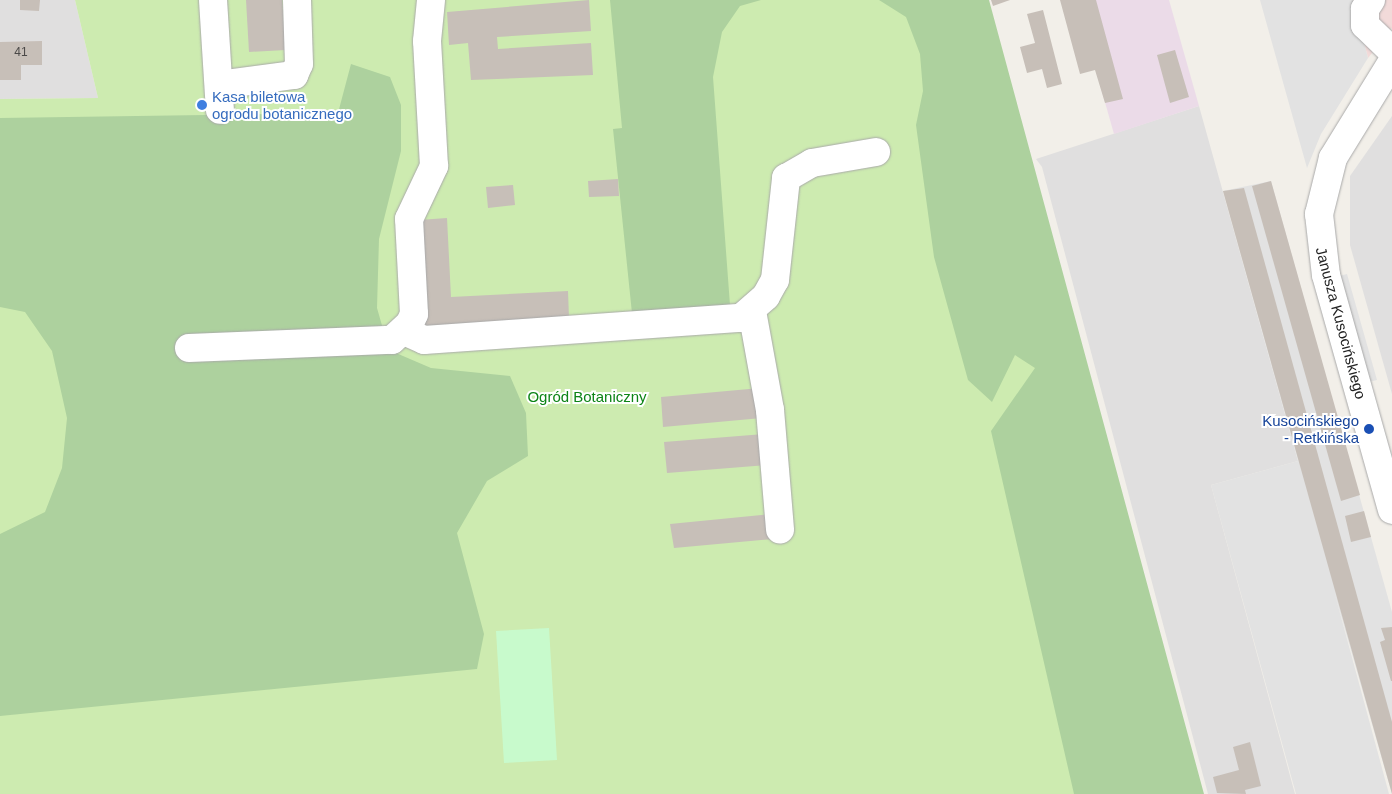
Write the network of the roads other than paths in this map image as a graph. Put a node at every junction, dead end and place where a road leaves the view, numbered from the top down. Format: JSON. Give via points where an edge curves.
{"nodes":[{"id":1,"x":213,"y":0,"type":"edge"},
{"id":2,"x":297,"y":0,"type":"edge"},
{"id":3,"x":431,"y":0,"type":"edge"},
{"id":4,"x":1371,"y":0,"type":"edge"},
{"id":5,"x":1392,"y":51,"type":"edge"},
{"id":6,"x":1392,"y":62,"type":"edge"},
{"id":7,"x":876,"y":152,"type":"dead end"},
{"id":8,"x":752,"y":311,"type":"junction"},
{"id":9,"x":404,"y":331,"type":"junction"},
{"id":10,"x":189,"y":348,"type":"dead end"},
{"id":11,"x":1392,"y":510,"type":"edge"},
{"id":12,"x":780,"y":530,"type":"dead end"}],
"edges":[{"from":1,"to":2,"type":"street","via":[[219,98],[294,75],[299,64]]},
{"from":3,"to":9,"type":"street","via":[[426,41],[434,166],[410,219],[414,314]]},
{"from":4,"to":5,"type":"street","via":[[1365,9],[1365,25]]},
{"from":6,"to":11,"type":"street","name":"Janusza Kusocińskiego","via":[[1332,158],[1319,214],[1326,275]]},
{"from":7,"to":8,"type":"street","via":[[812,163],[786,178],[775,280]]},
{"from":8,"to":9,"type":"street","via":[[734,319],[424,340]]},
{"from":8,"to":12,"type":"street","via":[[770,410]]},
{"from":9,"to":10,"type":"street","via":[[392,340]]}]}
